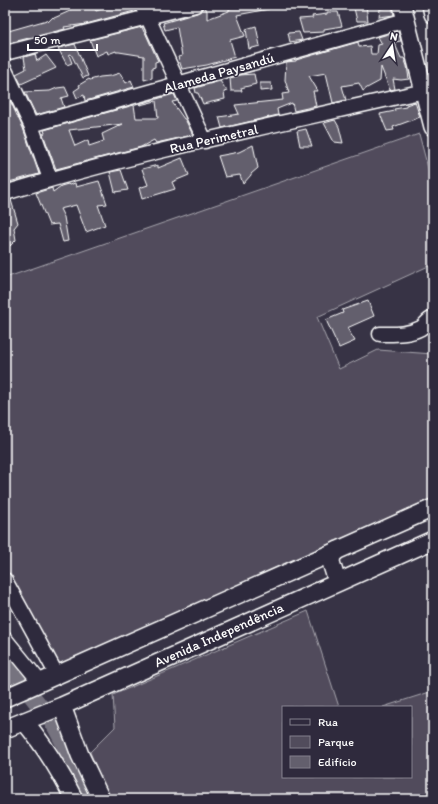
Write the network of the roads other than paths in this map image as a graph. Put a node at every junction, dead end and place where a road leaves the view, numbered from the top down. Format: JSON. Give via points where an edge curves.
{"nodes":[{"id":1,"x":195,"y":5,"type":"edge"},
{"id":2,"x":430,"y":5,"type":"edge"},
{"id":3,"x":145,"y":11,"type":"edge"},
{"id":4,"x":404,"y":13,"type":"edge"},
{"id":5,"x":433,"y":14,"type":"edge"},
{"id":6,"x":5,"y":53,"type":"edge"},
{"id":7,"x":5,"y":70,"type":"edge"},
{"id":8,"x":180,"y":84,"type":"junction"},
{"id":9,"x":424,"y":92,"type":"junction"},
{"id":10,"x":31,"y":125,"type":"junction"},
{"id":11,"x":433,"y":128,"type":"edge"},
{"id":12,"x":205,"y":141,"type":"junction"},
{"id":13,"x":50,"y":179,"type":"junction"},
{"id":14,"x":5,"y":192,"type":"edge"},
{"id":15,"x":433,"y":318,"type":"edge"},
{"id":16,"x":380,"y":334,"type":"dead end"},
{"id":17,"x":433,"y":508,"type":"edge"},
{"id":18,"x":433,"y":540,"type":"edge"},
{"id":19,"x":338,"y":550,"type":"junction"},
{"id":20,"x":5,"y":580,"type":"edge"},
{"id":21,"x":337,"y":582,"type":"junction"},
{"id":22,"x":5,"y":639,"type":"edge"},
{"id":23,"x":57,"y":674,"type":"junction"},
{"id":24,"x":36,"y":684,"type":"junction"},
{"id":25,"x":7,"y":697,"type":"edge"},
{"id":26,"x":62,"y":706,"type":"junction"},
{"id":27,"x":26,"y":720,"type":"junction"},
{"id":28,"x":5,"y":729,"type":"edge"},
{"id":29,"x":74,"y":799,"type":"edge"},
{"id":30,"x":101,"y":799,"type":"edge"}],
"edges":[{"from":1,"to":3,"type":"street"},
{"from":2,"to":5,"type":"main road"},
{"from":3,"to":6,"type":"street"},
{"from":3,"to":8,"type":"street"},
{"from":4,"to":8,"type":"street","name":"Alameda Paysandú"},
{"from":4,"to":9,"type":"main road"},
{"from":7,"to":10,"type":"street"},
{"from":8,"to":10,"type":"street","name":"Alameda Paysandú"},
{"from":8,"to":12,"type":"street"},
{"from":9,"to":11,"type":"main road"},
{"from":9,"to":12,"type":"street","name":"Rua Perimetral"},
{"from":10,"to":13,"type":"street"},
{"from":12,"to":13,"type":"street","name":"Rua Perimetral"},
{"from":13,"to":14,"type":"street","name":"Rua Perimetral"},
{"from":15,"to":16,"type":"street","via":[[423,327],[411,332]]},
{"from":17,"to":19,"type":"main road","name":"Avenida Independência"},
{"from":18,"to":21,"type":"main road","name":"Avenida Independência"},
{"from":19,"to":21,"type":"main road","via":[[332,555],[331,562]]},
{"from":19,"to":23,"type":"main road","name":"Avenida Independência"},
{"from":20,"to":23,"type":"street"},
{"from":21,"to":26,"type":"main road","name":"Avenida Independência"},
{"from":22,"to":24,"type":"street"},
{"from":23,"to":24,"type":"main road","name":"Avenida Independência"},
{"from":24,"to":25,"type":"main road","name":"Avenida Independência"},
{"from":26,"to":27,"type":"main road","name":"Avenida Independência"},
{"from":26,"to":30,"type":"main road"},
{"from":27,"to":28,"type":"main road","name":"Avenida Independência"},
{"from":27,"to":29,"type":"main road"}]}
